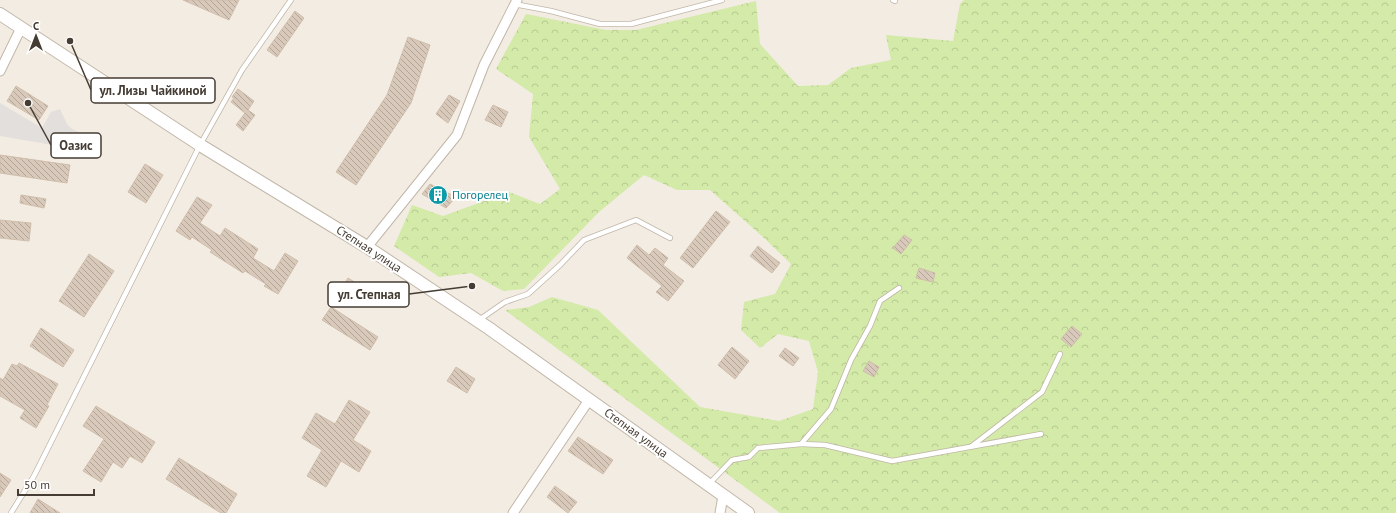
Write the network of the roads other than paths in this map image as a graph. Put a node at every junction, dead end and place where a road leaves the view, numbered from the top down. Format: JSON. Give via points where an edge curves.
{"nodes":[{"id":1,"x":291,"y":0,"type":"edge"},
{"id":2,"x":722,"y":0,"type":"edge"},
{"id":3,"x":516,"y":2,"type":"edge"},
{"id":4,"x":0,"y":14,"type":"edge"},
{"id":5,"x":21,"y":28,"type":"junction"},
{"id":6,"x":0,"y":71,"type":"edge"},
{"id":7,"x":200,"y":145,"type":"junction"},
{"id":8,"x":670,"y":238,"type":"dead end"},
{"id":9,"x":367,"y":247,"type":"junction"},
{"id":10,"x":899,"y":288,"type":"dead end"},
{"id":11,"x":477,"y":321,"type":"junction"},
{"id":12,"x":1060,"y":354,"type":"dead end"},
{"id":13,"x":589,"y":400,"type":"junction"},
{"id":14,"x":1041,"y":434,"type":"dead end"},
{"id":15,"x":801,"y":444,"type":"junction"},
{"id":16,"x":971,"y":447,"type":"junction"},
{"id":17,"x":708,"y":485,"type":"junction"},
{"id":18,"x":723,"y":496,"type":"junction"},
{"id":19,"x":11,"y":513,"type":"edge"},
{"id":20,"x":513,"y":513,"type":"edge"},
{"id":21,"x":720,"y":513,"type":"edge"},
{"id":22,"x":748,"y":513,"type":"edge"}],
"edges":[{"from":1,"to":7,"type":"lane","via":[[242,70]]},
{"from":2,"to":3,"type":"lane","via":[[631,24],[600,24]]},
{"from":3,"to":9,"type":"street","via":[[484,65],[457,135]]},
{"from":4,"to":5,"type":"street","name":"Степная улица"},
{"from":5,"to":6,"type":"street"},
{"from":5,"to":7,"type":"street","name":"Степная улица"},
{"from":7,"to":9,"type":"street","name":"Степная улица"},
{"from":7,"to":19,"type":"lane","via":[[34,476]]},
{"from":8,"to":11,"type":"lane","via":[[636,220],[584,240],[528,294],[505,302]]},
{"from":9,"to":11,"type":"street","name":"Степная улица"},
{"from":10,"to":15,"type":"lane","via":[[880,301],[870,326],[851,360],[831,409]]},
{"from":11,"to":13,"type":"street","name":"Степная улица"},
{"from":12,"to":16,"type":"lane","via":[[1042,392]]},
{"from":13,"to":17,"type":"street","name":"Степная улица"},
{"from":13,"to":20,"type":"street"},
{"from":14,"to":16,"type":"lane"},
{"from":15,"to":16,"type":"lane","via":[[825,445],[892,461]]},
{"from":15,"to":17,"type":"lane","via":[[758,448],[749,457],[732,460]]},
{"from":17,"to":18,"type":"street","name":"Степная улица"},
{"from":18,"to":21,"type":"street"},
{"from":18,"to":22,"type":"street","name":"Степная улица"}]}
